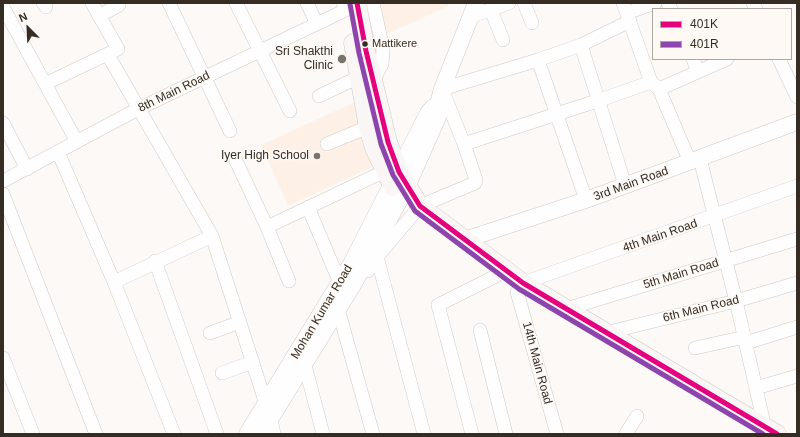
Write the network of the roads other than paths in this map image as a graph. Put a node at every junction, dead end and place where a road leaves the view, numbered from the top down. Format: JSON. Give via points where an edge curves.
{"nodes":[{"id":1,"x":92,"y":3,"type":"edge"},
{"id":2,"x":169,"y":3,"type":"edge"},
{"id":3,"x":236,"y":3,"type":"edge"},
{"id":4,"x":307,"y":3,"type":"edge"},
{"id":5,"x":373,"y":3,"type":"edge"},
{"id":6,"x":509,"y":3,"type":"edge"},
{"id":7,"x":524,"y":3,"type":"edge"},
{"id":8,"x":655,"y":3,"type":"edge"},
{"id":9,"x":119,"y":5,"type":"dead end"},
{"id":10,"x":348,"y":5,"type":"edge"},
{"id":11,"x":3,"y":6,"type":"edge"},
{"id":12,"x":474,"y":10,"type":"edge"},
{"id":13,"x":491,"y":10,"type":"junction"},
{"id":14,"x":627,"y":12,"type":"edge"},
{"id":15,"x":99,"y":16,"type":"junction"},
{"id":16,"x":532,"y":23,"type":"dead end"},
{"id":17,"x":317,"y":24,"type":"junction"},
{"id":18,"x":503,"y":40,"type":"dead end"},
{"id":19,"x":581,"y":45,"type":"junction"},
{"id":20,"x":260,"y":51,"type":"junction"},
{"id":21,"x":108,"y":56,"type":"junction"},
{"id":22,"x":538,"y":60,"type":"junction"},
{"id":23,"x":693,"y":60,"type":"edge"},
{"id":24,"x":725,"y":60,"type":"edge"},
{"id":25,"x":779,"y":60,"type":"edge"},
{"id":26,"x":698,"y":72,"type":"junction"},
{"id":27,"x":204,"y":77,"type":"junction"},
{"id":28,"x":366,"y":79,"type":"junction"},
{"id":29,"x":45,"y":84,"type":"junction"},
{"id":30,"x":655,"y":85,"type":"junction"},
{"id":31,"x":440,"y":94,"type":"junction"},
{"id":32,"x":319,"y":96,"type":"dead end"},
{"id":33,"x":797,"y":97,"type":"edge"},
{"id":34,"x":600,"y":100,"type":"junction"},
{"id":35,"x":138,"y":109,"type":"junction"},
{"id":36,"x":290,"y":111,"type":"dead end"},
{"id":37,"x":556,"y":115,"type":"junction"},
{"id":38,"x":797,"y":122,"type":"edge"},
{"id":39,"x":3,"y":123,"type":"edge"},
{"id":40,"x":368,"y":127,"type":"junction"},
{"id":41,"x":230,"y":131,"type":"dead end"},
{"id":42,"x":77,"y":142,"type":"junction"},
{"id":43,"x":327,"y":144,"type":"dead end"},
{"id":44,"x":464,"y":144,"type":"junction"},
{"id":45,"x":58,"y":152,"type":"junction"},
{"id":46,"x":695,"y":160,"type":"junction"},
{"id":47,"x":236,"y":161,"type":"dead end"},
{"id":48,"x":27,"y":169,"type":"junction"},
{"id":49,"x":396,"y":179,"type":"junction"},
{"id":50,"x":3,"y":181,"type":"edge"},
{"id":51,"x":625,"y":185,"type":"junction"},
{"id":52,"x":797,"y":186,"type":"edge"},
{"id":53,"x":3,"y":194,"type":"edge"},
{"id":54,"x":586,"y":200,"type":"junction"},
{"id":55,"x":308,"y":207,"type":"junction"},
{"id":56,"x":417,"y":211,"type":"junction"},
{"id":57,"x":715,"y":217,"type":"junction"},
{"id":58,"x":267,"y":227,"type":"junction"},
{"id":59,"x":212,"y":236,"type":"junction"},
{"id":60,"x":797,"y":239,"type":"edge"},
{"id":61,"x":464,"y":240,"type":"junction"},
{"id":62,"x":377,"y":258,"type":"junction"},
{"id":63,"x":724,"y":260,"type":"junction"},
{"id":64,"x":155,"y":261,"type":"junction"},
{"id":65,"x":496,"y":276,"type":"junction"},
{"id":66,"x":289,"y":281,"type":"dead end"},
{"id":67,"x":114,"y":282,"type":"junction"},
{"id":68,"x":797,"y":282,"type":"edge"},
{"id":69,"x":340,"y":283,"type":"junction"},
{"id":70,"x":520,"y":288,"type":"junction"},
{"id":71,"x":736,"y":300,"type":"junction"},
{"id":72,"x":566,"y":309,"type":"junction"},
{"id":73,"x":340,"y":316,"type":"junction"},
{"id":74,"x":240,"y":322,"type":"junction"},
{"id":75,"x":797,"y":326,"type":"edge"},
{"id":76,"x":480,"y":330,"type":"dead end"},
{"id":77,"x":210,"y":333,"type":"dead end"},
{"id":78,"x":605,"y":333,"type":"junction"},
{"id":79,"x":745,"y":340,"type":"junction"},
{"id":80,"x":695,"y":348,"type":"dead end"},
{"id":81,"x":3,"y":358,"type":"edge"},
{"id":82,"x":252,"y":362,"type":"junction"},
{"id":83,"x":306,"y":369,"type":"junction"},
{"id":84,"x":222,"y":373,"type":"dead end"},
{"id":85,"x":797,"y":376,"type":"edge"},
{"id":86,"x":756,"y":388,"type":"junction"},
{"id":87,"x":266,"y":404,"type":"junction"},
{"id":88,"x":637,"y":416,"type":"dead end"},
{"id":89,"x":268,"y":432,"type":"edge"},
{"id":90,"x":765,"y":432,"type":"edge"},
{"id":91,"x":33,"y":434,"type":"edge"},
{"id":92,"x":96,"y":434,"type":"edge"},
{"id":93,"x":174,"y":434,"type":"edge"},
{"id":94,"x":217,"y":434,"type":"edge"},
{"id":95,"x":247,"y":434,"type":"edge"},
{"id":96,"x":323,"y":434,"type":"edge"},
{"id":97,"x":373,"y":434,"type":"edge"},
{"id":98,"x":424,"y":434,"type":"edge"},
{"id":99,"x":472,"y":434,"type":"edge"},
{"id":100,"x":506,"y":434,"type":"edge"},
{"id":101,"x":557,"y":434,"type":"edge"},
{"id":102,"x":626,"y":434,"type":"edge"}],
"edges":[{"from":1,"to":15,"type":"street"},
{"from":2,"to":27,"type":"street"},
{"from":3,"to":20,"type":"street"},
{"from":4,"to":17,"type":"street"},
{"from":5,"to":28,"type":"street","via":[[383,49],[382,64]]},
{"from":6,"to":13,"type":"street"},
{"from":7,"to":16,"type":"street"},
{"from":8,"to":14,"type":"street"},
{"from":9,"to":15,"type":"street"},
{"from":10,"to":17,"type":"street","name":"8th Main Road"},
{"from":10,"to":28,"type":"main road"},
{"from":11,"to":29,"type":"street"},
{"from":12,"to":13,"type":"street"},
{"from":12,"to":31,"type":"street"},
{"from":13,"to":18,"type":"street"},
{"from":14,"to":19,"type":"street"},
{"from":14,"to":30,"type":"street"},
{"from":15,"to":21,"type":"street","via":[[118,49]]},
{"from":17,"to":20,"type":"street","name":"8th Main Road"},
{"from":19,"to":22,"type":"street"},
{"from":19,"to":34,"type":"street"},
{"from":20,"to":27,"type":"street","name":"8th Main Road"},
{"from":20,"to":36,"type":"street"},
{"from":21,"to":29,"type":"street"},
{"from":21,"to":35,"type":"street"},
{"from":22,"to":31,"type":"street"},
{"from":22,"to":37,"type":"street"},
{"from":23,"to":26,"type":"street"},
{"from":24,"to":26,"type":"street"},
{"from":25,"to":33,"type":"street"},
{"from":26,"to":30,"type":"street"},
{"from":27,"to":35,"type":"street","name":"8th Main Road"},
{"from":27,"to":41,"type":"street"},
{"from":28,"to":32,"type":"street"},
{"from":28,"to":40,"type":"main road"},
{"from":28,"to":49,"type":"main road"},
{"from":29,"to":42,"type":"street"},
{"from":30,"to":34,"type":"street"},
{"from":30,"to":46,"type":"street"},
{"from":31,"to":44,"type":"street"},
{"from":31,"to":49,"type":"street"},
{"from":34,"to":37,"type":"street"},
{"from":34,"to":51,"type":"street"},
{"from":35,"to":42,"type":"street","name":"8th Main Road"},
{"from":35,"to":59,"type":"street"},
{"from":37,"to":44,"type":"street"},
{"from":37,"to":54,"type":"street"},
{"from":38,"to":46,"type":"street","name":"3rd Main Road"},
{"from":39,"to":48,"type":"street"},
{"from":40,"to":43,"type":"street"},
{"from":40,"to":49,"type":"main road","via":[[374,148]]},
{"from":42,"to":45,"type":"street","name":"8th Main Road"},
{"from":44,"to":56,"type":"street","via":[[475,183]]},
{"from":45,"to":48,"type":"street","name":"8th Main Road"},
{"from":45,"to":67,"type":"street"},
{"from":46,"to":51,"type":"street","name":"3rd Main Road"},
{"from":46,"to":57,"type":"street"},
{"from":47,"to":58,"type":"street"},
{"from":48,"to":50,"type":"street","name":"8th Main Road"},
{"from":49,"to":55,"type":"street"},
{"from":49,"to":56,"type":"main road"},
{"from":49,"to":69,"type":"street","name":"Mohan Kumar Road"},
{"from":49,"to":89,"type":"street","via":[[353,285]]},
{"from":51,"to":54,"type":"street","name":"3rd Main Road"},
{"from":52,"to":57,"type":"street","name":"4th Main Road"},
{"from":53,"to":92,"type":"street"},
{"from":54,"to":61,"type":"street","name":"3rd Main Road"},
{"from":55,"to":58,"type":"street"},
{"from":55,"to":69,"type":"street"},
{"from":56,"to":61,"type":"main road"},
{"from":56,"to":62,"type":"street"},
{"from":56,"to":65,"type":"main road"},
{"from":57,"to":63,"type":"street"},
{"from":57,"to":70,"type":"street","name":"4th Main Road"},
{"from":58,"to":66,"type":"street"},
{"from":59,"to":64,"type":"street"},
{"from":59,"to":74,"type":"street"},
{"from":60,"to":63,"type":"street","name":"5th Main Road"},
{"from":61,"to":70,"type":"main road"},
{"from":62,"to":73,"type":"street"},
{"from":62,"to":98,"type":"street"},
{"from":63,"to":71,"type":"street"},
{"from":63,"to":72,"type":"street","name":"5th Main Road"},
{"from":64,"to":67,"type":"street"},
{"from":64,"to":94,"type":"street"},
{"from":65,"to":70,"type":"main road"},
{"from":65,"to":99,"type":"street","via":[[438,305]]},
{"from":67,"to":93,"type":"street"},
{"from":68,"to":71,"type":"street","name":"6th Main Road"},
{"from":69,"to":87,"type":"street","name":"Mohan Kumar Road"},
{"from":70,"to":72,"type":"main road"},
{"from":70,"to":90,"type":"main road"},
{"from":70,"to":101,"type":"street","name":"14th Main Road"},
{"from":71,"to":78,"type":"street","name":"6th Main Road"},
{"from":71,"to":79,"type":"street"},
{"from":72,"to":78,"type":"main road"},
{"from":73,"to":83,"type":"street"},
{"from":73,"to":97,"type":"street"},
{"from":74,"to":77,"type":"street"},
{"from":74,"to":82,"type":"street"},
{"from":75,"to":79,"type":"street"},
{"from":76,"to":100,"type":"street"},
{"from":78,"to":90,"type":"main road"},
{"from":79,"to":80,"type":"street"},
{"from":79,"to":86,"type":"street"},
{"from":81,"to":91,"type":"street"},
{"from":82,"to":84,"type":"street"},
{"from":82,"to":87,"type":"street"},
{"from":83,"to":89,"type":"street"},
{"from":83,"to":96,"type":"street"},
{"from":85,"to":86,"type":"street"},
{"from":86,"to":90,"type":"street"},
{"from":87,"to":95,"type":"street","name":"Mohan Kumar Road"},
{"from":88,"to":102,"type":"street"}]}
